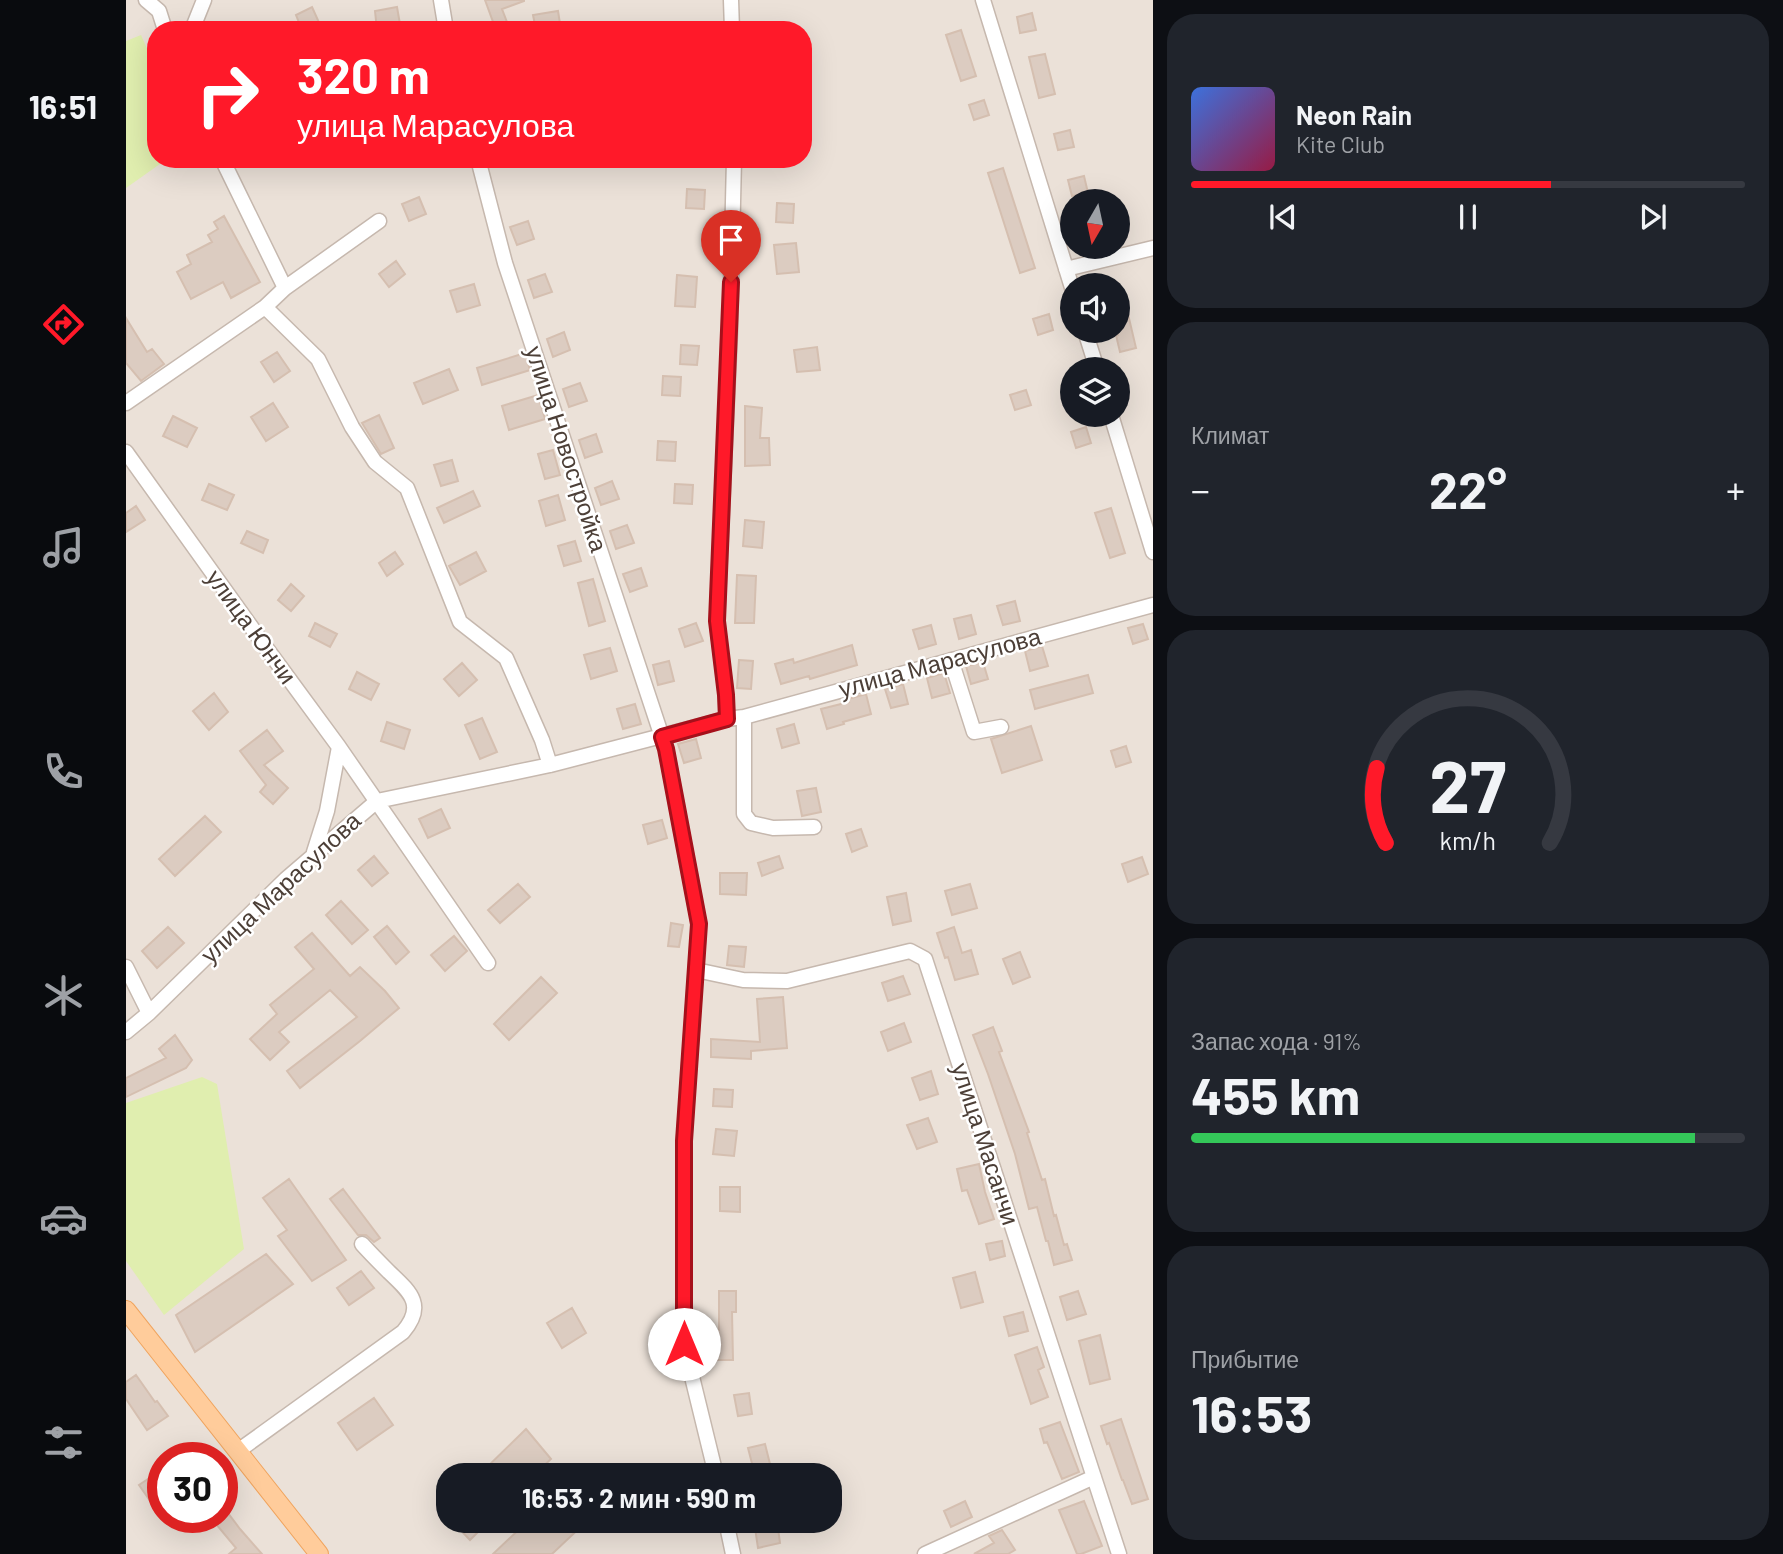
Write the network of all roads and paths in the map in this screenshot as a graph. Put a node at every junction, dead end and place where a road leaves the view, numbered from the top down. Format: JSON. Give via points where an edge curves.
{"nodes":[{"id":1,"x":146,"y":0,"type":"edge"},
{"id":2,"x":204,"y":0,"type":"edge"},
{"id":3,"x":441,"y":0,"type":"edge"},
{"id":4,"x":731,"y":0,"type":"edge"},
{"id":5,"x":983,"y":0,"type":"edge"},
{"id":6,"x":162,"y":21,"type":"edge"},
{"id":7,"x":196,"y":21,"type":"edge"},
{"id":8,"x":444,"y":21,"type":"edge"},
{"id":9,"x":732,"y":21,"type":"edge"},
{"id":10,"x":226,"y":168,"type":"edge"},
{"id":11,"x":480,"y":168,"type":"edge"},
{"id":12,"x":734,"y":168,"type":"edge"},
{"id":13,"x":379,"y":221,"type":"dead end"},
{"id":14,"x":1153,"y":248,"type":"edge"},
{"id":15,"x":1066,"y":269,"type":"junction"},
{"id":16,"x":1067,"y":273,"type":"edge"},
{"id":17,"x":285,"y":288,"type":"junction"},
{"id":18,"x":265,"y":307,"type":"junction"},
{"id":19,"x":126,"y":403,"type":"edge"},
{"id":20,"x":1115,"y":427,"type":"edge"},
{"id":21,"x":126,"y":452,"type":"edge"},
{"id":22,"x":1153,"y":552,"type":"edge"},
{"id":23,"x":1153,"y":605,"type":"edge"},
{"id":24,"x":950,"y":660,"type":"junction"},
{"id":25,"x":744,"y":717,"type":"junction"},
{"id":26,"x":727,"y":719,"type":"junction"},
{"id":27,"x":1001,"y":727,"type":"dead end"},
{"id":28,"x":662,"y":737,"type":"junction"},
{"id":29,"x":339,"y":747,"type":"junction"},
{"id":30,"x":550,"y":765,"type":"junction"},
{"id":31,"x":377,"y":801,"type":"junction"},
{"id":32,"x":814,"y":827,"type":"dead end"},
{"id":33,"x":314,"y":853,"type":"junction"},
{"id":34,"x":488,"y":963,"type":"dead end"},
{"id":35,"x":126,"y":967,"type":"edge"},
{"id":36,"x":696,"y":970,"type":"junction"},
{"id":37,"x":149,"y":1013,"type":"junction"},
{"id":38,"x":126,"y":1032,"type":"edge"},
{"id":39,"x":362,"y":1244,"type":"dead end"},
{"id":40,"x":126,"y":1310,"type":"edge"},
{"id":41,"x":231,"y":1442,"type":"edge"},
{"id":42,"x":238,"y":1451,"type":"joint"},
{"id":43,"x":713,"y":1463,"type":"edge"},
{"id":44,"x":1094,"y":1476,"type":"junction"},
{"id":45,"x":729,"y":1533,"type":"edge"},
{"id":46,"x":319,"y":1554,"type":"edge"},
{"id":47,"x":733,"y":1554,"type":"edge"},
{"id":48,"x":925,"y":1554,"type":"edge"},
{"id":49,"x":1119,"y":1554,"type":"edge"}],
"edges":[{"from":1,"to":6,"type":"street","via":[[159,11]]},
{"from":2,"to":7,"type":"street"},
{"from":3,"to":8,"type":"street"},
{"from":4,"to":9,"type":"street"},
{"from":5,"to":15,"type":"street"},
{"from":10,"to":17,"type":"street"},
{"from":11,"to":28,"type":"street","name":"улица Новостройка","via":[[505,263]]},
{"from":12,"to":26,"type":"street","via":[[717,621]]},
{"from":13,"to":17,"type":"street"},
{"from":14,"to":15,"type":"street"},
{"from":15,"to":16,"type":"street"},
{"from":17,"to":18,"type":"street"},
{"from":18,"to":19,"type":"street"},
{"from":18,"to":30,"type":"street","via":[[318,359],[375,462],[407,488],[460,622],[506,658]]},
{"from":20,"to":22,"type":"street"},
{"from":21,"to":29,"type":"street","name":"улица Юнчи"},
{"from":23,"to":24,"type":"street","name":"улица Марасулова"},
{"from":24,"to":25,"type":"street","name":"улица Марасулова"},
{"from":24,"to":27,"type":"street","via":[[974,732]]},
{"from":25,"to":26,"type":"street","name":"улица Марасулова"},
{"from":25,"to":32,"type":"street","via":[[744,814],[751,823],[773,828]]},
{"from":26,"to":28,"type":"street","name":"улица Марасулова"},
{"from":28,"to":30,"type":"street","name":"улица Марасулова"},
{"from":28,"to":36,"type":"street","via":[[699,924]]},
{"from":29,"to":31,"type":"street","name":"улица Юнчи"},
{"from":29,"to":33,"type":"street"},
{"from":30,"to":31,"type":"street","name":"улица Марасулова"},
{"from":31,"to":33,"type":"street","name":"улица Марасулова"},
{"from":31,"to":34,"type":"street","name":"улица Юнчи"},
{"from":33,"to":37,"type":"street","name":"улица Марасулова"},
{"from":35,"to":37,"type":"street"},
{"from":36,"to":43,"type":"street","via":[[684,1141],[684,1344]]},
{"from":36,"to":44,"type":"street","name":"улица Масанчи","via":[[743,980],[787,981],[910,951],[925,959]]},
{"from":37,"to":38,"type":"street","name":"улица Марасулова"},
{"from":39,"to":42,"type":"street","via":[[411,1294],[412,1322]]},
{"from":40,"to":41,"type":"main road"},
{"from":42,"to":46,"type":"main road"},
{"from":44,"to":48,"type":"street"},
{"from":44,"to":49,"type":"street","name":"улица Масанчи"},
{"from":45,"to":47,"type":"street"}]}
